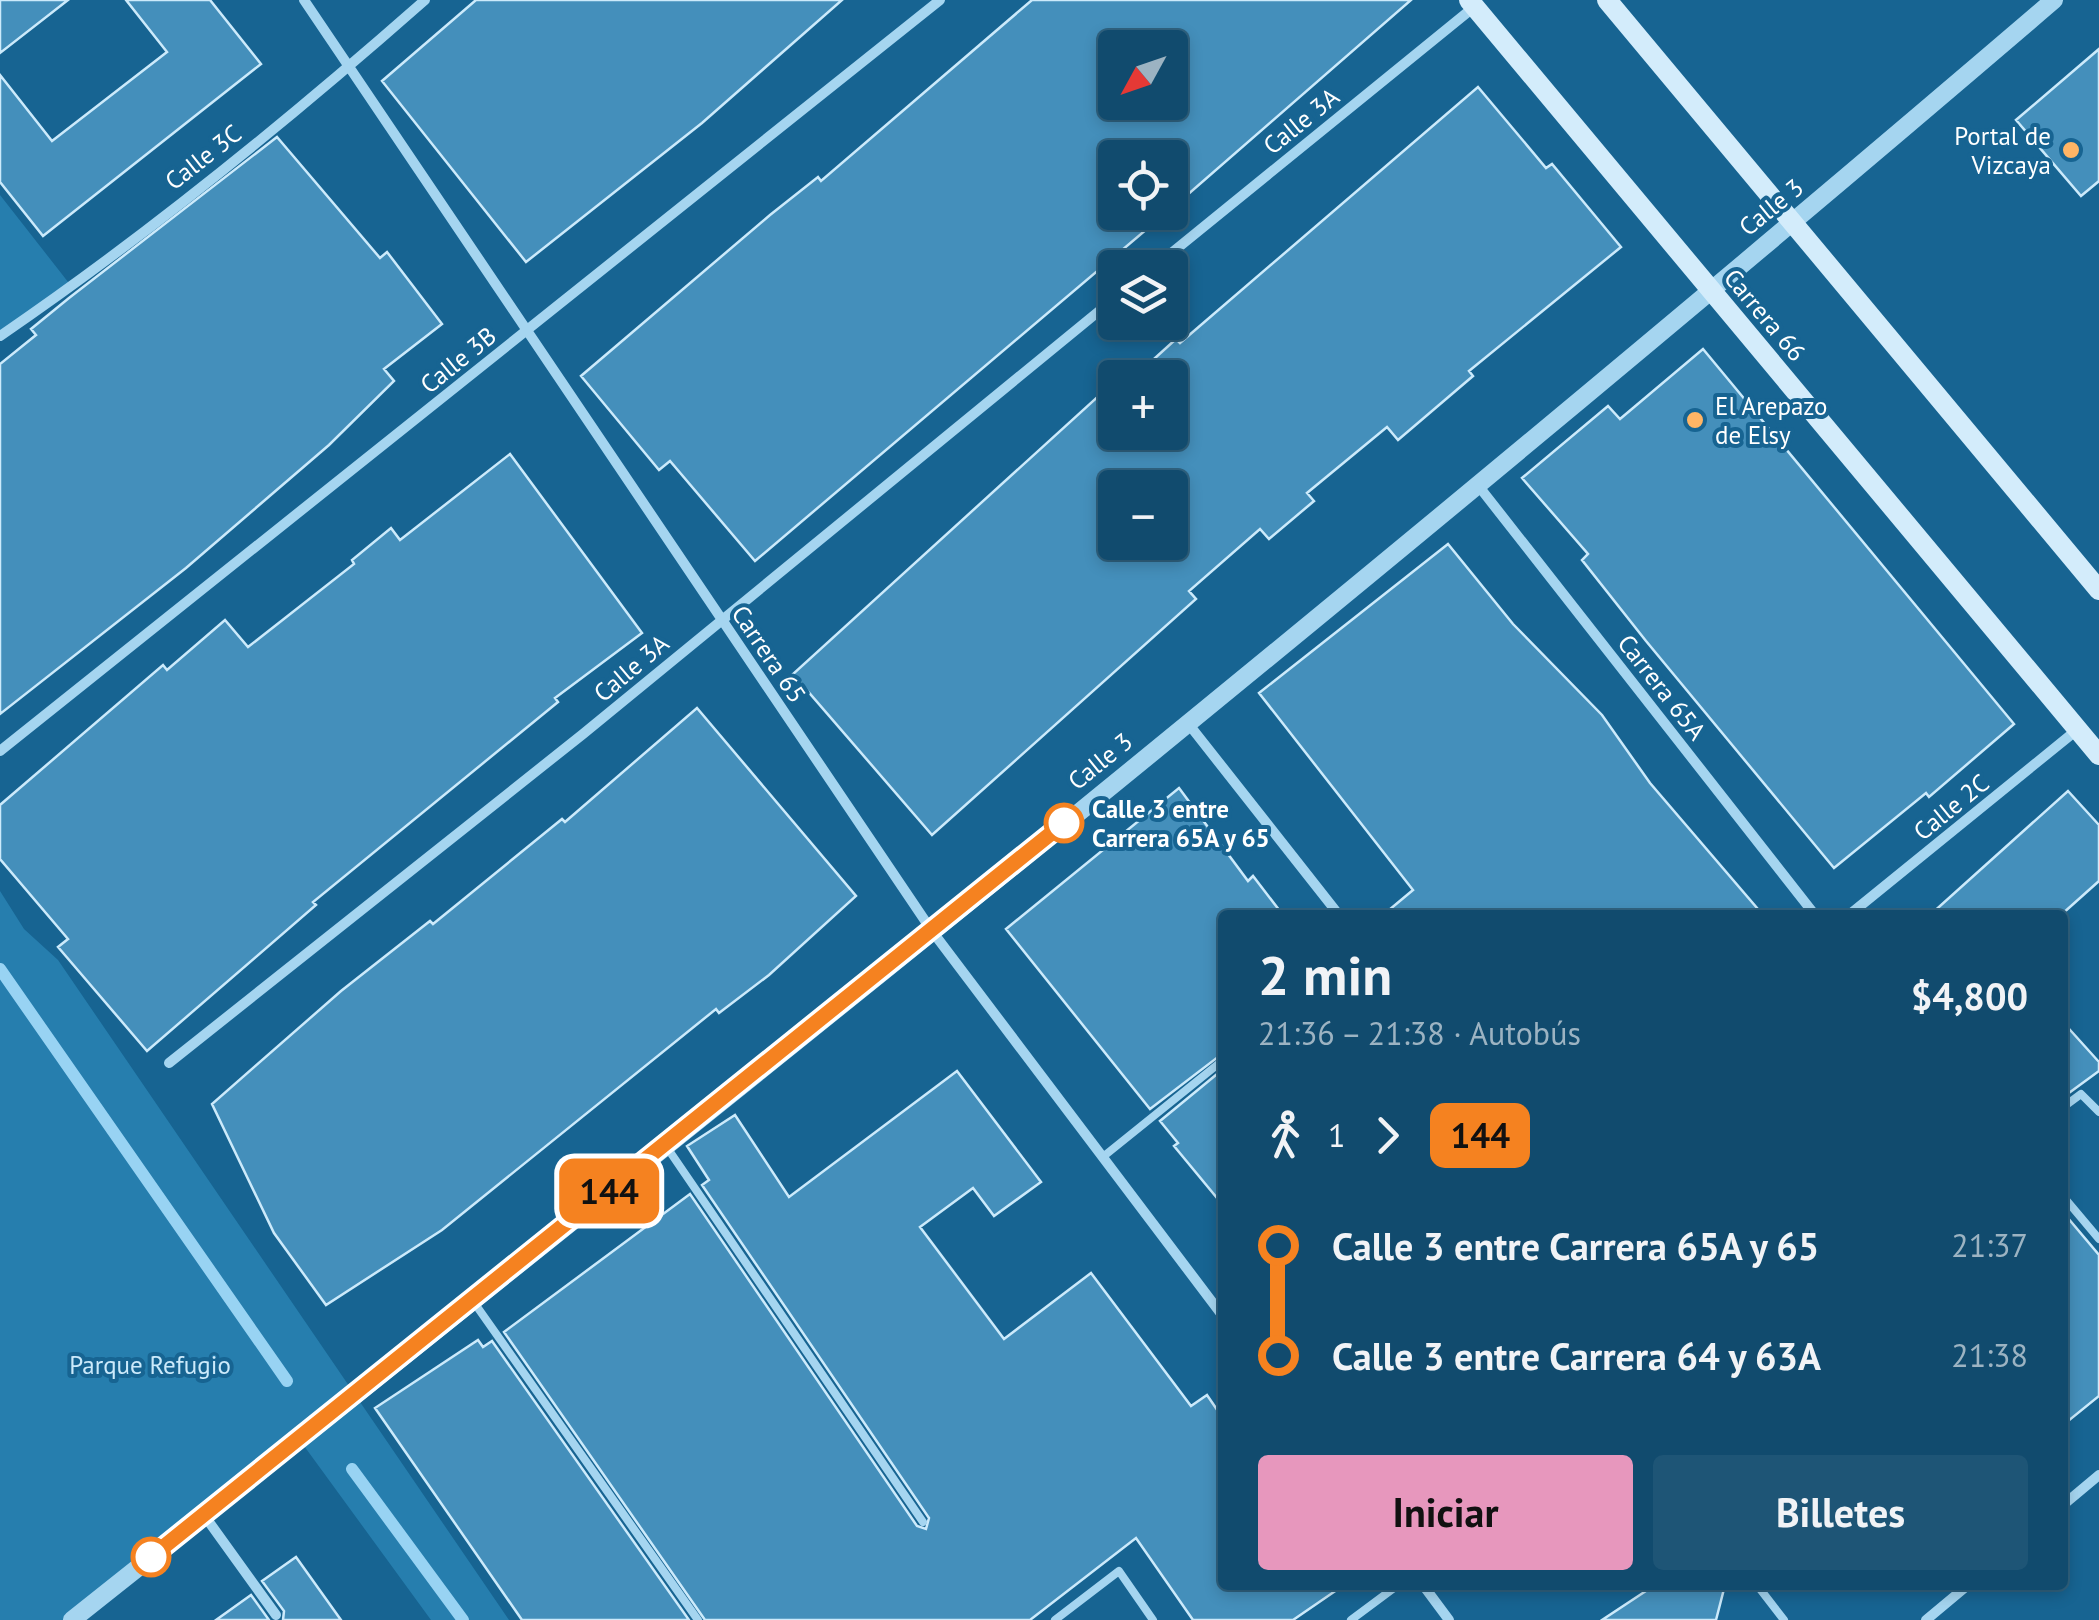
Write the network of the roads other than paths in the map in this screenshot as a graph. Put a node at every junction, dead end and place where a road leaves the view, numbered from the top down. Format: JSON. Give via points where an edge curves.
{"nodes":[{"id":1,"x":304,"y":0,"type":"edge"},
{"id":2,"x":424,"y":0,"type":"edge"},
{"id":3,"x":940,"y":0,"type":"edge"},
{"id":4,"x":1608,"y":0,"type":"edge"},
{"id":5,"x":2054,"y":0,"type":"edge"},
{"id":6,"x":1472,"y":3,"type":"edge"},
{"id":7,"x":349,"y":67,"type":"junction"},
{"id":8,"x":1793,"y":223,"type":"junction"},
{"id":9,"x":1175,"y":250,"type":"edge"},
{"id":10,"x":1710,"y":288,"type":"junction"},
{"id":11,"x":1098,"y":312,"type":"edge"},
{"id":12,"x":526,"y":330,"type":"junction"},
{"id":13,"x":0,"y":336,"type":"edge"},
{"id":14,"x":1477,"y":484,"type":"junction"},
{"id":15,"x":2099,"y":590,"type":"edge"},
{"id":16,"x":721,"y":619,"type":"junction"},
{"id":17,"x":1188,"y":722,"type":"junction"},
{"id":18,"x":2078,"y":729,"type":"junction"},
{"id":19,"x":0,"y":751,"type":"edge"},
{"id":20,"x":2099,"y":755,"type":"edge"},
{"id":21,"x":1336,"y":910,"type":"edge"},
{"id":22,"x":1811,"y":910,"type":"edge"},
{"id":23,"x":1856,"y":910,"type":"edge"},
{"id":24,"x":932,"y":931,"type":"junction"},
{"id":25,"x":169,"y":1063,"type":"dead end"},
{"id":26,"x":1218,"y":1065,"type":"edge"},
{"id":27,"x":2068,"y":1104,"type":"edge"},
{"id":28,"x":2099,"y":1112,"type":"edge"},
{"id":29,"x":666,"y":1146,"type":"junction"},
{"id":30,"x":1104,"y":1156,"type":"junction"},
{"id":31,"x":2068,"y":1202,"type":"edge"},
{"id":32,"x":2099,"y":1240,"type":"edge"},
{"id":33,"x":472,"y":1300,"type":"junction"},
{"id":34,"x":1218,"y":1310,"type":"edge"},
{"id":35,"x":2099,"y":1475,"type":"edge"},
{"id":36,"x":2068,"y":1501,"type":"edge"},
{"id":37,"x":204,"y":1515,"type":"junction"},
{"id":38,"x":924,"y":1522,"type":"dead end"},
{"id":39,"x":1391,"y":1590,"type":"edge"},
{"id":40,"x":1427,"y":1590,"type":"edge"},
{"id":41,"x":1761,"y":1590,"type":"edge"},
{"id":42,"x":1962,"y":1590,"type":"edge"},
{"id":43,"x":276,"y":1615,"type":"dead end"},
{"id":44,"x":72,"y":1620,"type":"edge"},
{"id":45,"x":698,"y":1620,"type":"edge"},
{"id":46,"x":1055,"y":1620,"type":"edge"},
{"id":47,"x":1153,"y":1620,"type":"edge"},
{"id":48,"x":1350,"y":1620,"type":"edge"},
{"id":49,"x":1449,"y":1620,"type":"edge"},
{"id":50,"x":1784,"y":1620,"type":"edge"},
{"id":51,"x":1926,"y":1620,"type":"edge"}],
"edges":[{"from":1,"to":7,"type":"street","name":"Carrera 65"},
{"from":2,"to":7,"type":"street","name":"Calle 3C"},
{"from":3,"to":12,"type":"street","name":"Calle 3B"},
{"from":4,"to":8,"type":"main road"},
{"from":5,"to":8,"type":"street","name":"Calle 3"},
{"from":6,"to":9,"type":"street","name":"Calle 3A"},
{"from":6,"to":10,"type":"main road","name":"Carrera 66"},
{"from":7,"to":12,"type":"street","name":"Carrera 65"},
{"from":7,"to":13,"type":"street","name":"Calle 3C","via":[[72,287]]},
{"from":8,"to":10,"type":"street","name":"Calle 3"},
{"from":8,"to":15,"type":"main road"},
{"from":10,"to":14,"type":"street","name":"Calle 3"},
{"from":10,"to":18,"type":"main road","name":"Carrera 66"},
{"from":11,"to":16,"type":"street","name":"Calle 3A"},
{"from":12,"to":16,"type":"street","name":"Carrera 65"},
{"from":12,"to":19,"type":"street","name":"Calle 3B"},
{"from":14,"to":17,"type":"street","name":"Calle 3"},
{"from":14,"to":22,"type":"street","name":"Carrera 65A"},
{"from":16,"to":24,"type":"street","name":"Carrera 65"},
{"from":16,"to":25,"type":"street","name":"Calle 3A"},
{"from":17,"to":21,"type":"street"},
{"from":17,"to":24,"type":"street","name":"Calle 3"},
{"from":18,"to":20,"type":"main road","name":"Carrera 66"},
{"from":18,"to":23,"type":"street","name":"Calle 2C"},
{"from":24,"to":29,"type":"street","name":"Calle 3"},
{"from":24,"to":30,"type":"street","name":"Carrera 65"},
{"from":26,"to":30,"type":"lane"},
{"from":27,"to":28,"type":"lane","via":[[2082,1094]]},
{"from":29,"to":33,"type":"street","name":"Calle 3"},
{"from":29,"to":38,"type":"lane"},
{"from":30,"to":34,"type":"street","name":"Carrera 65"},
{"from":31,"to":32,"type":"lane"},
{"from":33,"to":37,"type":"street","name":"Calle 3"},
{"from":33,"to":45,"type":"lane"},
{"from":35,"to":36,"type":"street"},
{"from":37,"to":43,"type":"street"},
{"from":37,"to":44,"type":"street","name":"Calle 3"},
{"from":39,"to":48,"type":"lane"},
{"from":40,"to":49,"type":"street"},
{"from":41,"to":50,"type":"lane"},
{"from":42,"to":51,"type":"street"},
{"from":46,"to":47,"type":"lane","via":[[1119,1571]]}]}
